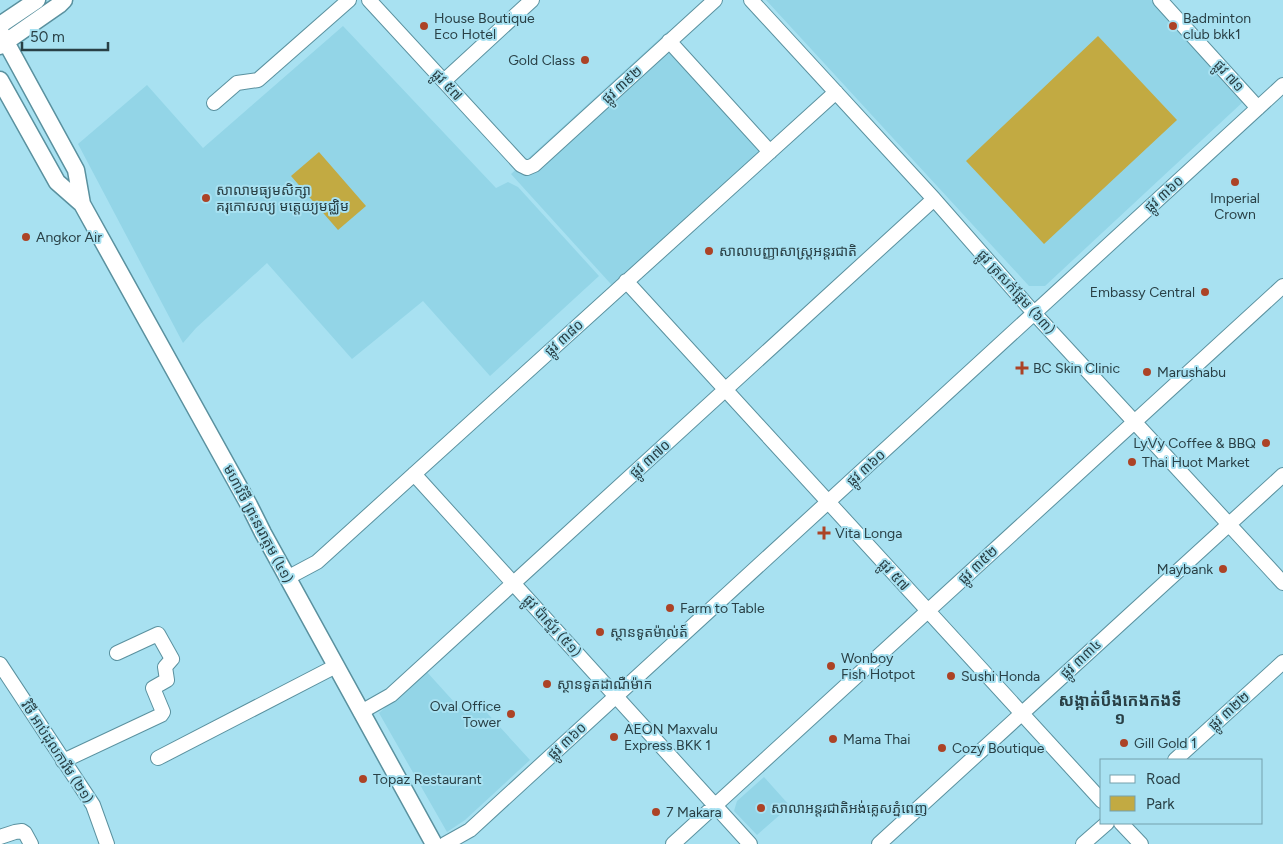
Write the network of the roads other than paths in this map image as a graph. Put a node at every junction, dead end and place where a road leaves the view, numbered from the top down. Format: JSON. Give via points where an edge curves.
{"nodes":[{"id":1,"x":37,"y":0,"type":"edge"},
{"id":2,"x":64,"y":0,"type":"edge"},
{"id":3,"x":349,"y":0,"type":"edge"},
{"id":4,"x":368,"y":0,"type":"edge"},
{"id":5,"x":532,"y":0,"type":"edge"},
{"id":6,"x":715,"y":0,"type":"edge"},
{"id":7,"x":751,"y":0,"type":"edge"},
{"id":8,"x":1160,"y":0,"type":"edge"},
{"id":9,"x":0,"y":25,"type":"edge"},
{"id":10,"x":2,"y":40,"type":"edge"},
{"id":11,"x":670,"y":41,"type":"junction"},
{"id":12,"x":0,"y":80,"type":"edge"},
{"id":13,"x":444,"y":81,"type":"junction"},
{"id":14,"x":1283,"y":85,"type":"edge"},
{"id":15,"x":836,"y":92,"type":"junction"},
{"id":16,"x":214,"y":103,"type":"dead end"},
{"id":17,"x":1258,"y":108,"type":"junction"},
{"id":18,"x":770,"y":152,"type":"junction"},
{"id":19,"x":527,"y":168,"type":"joint"},
{"id":20,"x":934,"y":199,"type":"junction"},
{"id":21,"x":82,"y":204,"type":"junction"},
{"id":22,"x":626,"y":281,"type":"junction"},
{"id":23,"x":1283,"y":286,"type":"edge"},
{"id":24,"x":1034,"y":313,"type":"junction"},
{"id":25,"x":726,"y":390,"type":"junction"},
{"id":26,"x":1134,"y":422,"type":"junction"},
{"id":27,"x":414,"y":474,"type":"junction"},
{"id":28,"x":1283,"y":475,"type":"edge"},
{"id":29,"x":828,"y":502,"type":"junction"},
{"id":30,"x":1229,"y":524,"type":"junction"},
{"id":31,"x":288,"y":578,"type":"junction"},
{"id":32,"x":513,"y":584,"type":"junction"},
{"id":33,"x":1283,"y":584,"type":"edge"},
{"id":34,"x":928,"y":611,"type":"junction"},
{"id":35,"x":117,"y":653,"type":"dead end"},
{"id":36,"x":1283,"y":662,"type":"edge"},
{"id":37,"x":0,"y":664,"type":"edge"},
{"id":38,"x":336,"y":666,"type":"junction"},
{"id":39,"x":616,"y":697,"type":"junction"},
{"id":40,"x":361,"y":712,"type":"junction"},
{"id":41,"x":1022,"y":714,"type":"junction"},
{"id":42,"x":158,"y":758,"type":"dead end"},
{"id":43,"x":1176,"y":759,"type":"edge"},
{"id":44,"x":63,"y":761,"type":"junction"},
{"id":45,"x":1100,"y":799,"type":"edge"},
{"id":46,"x":715,"y":806,"type":"junction"},
{"id":47,"x":1106,"y":824,"type":"edge"},
{"id":48,"x":1122,"y":824,"type":"edge"},
{"id":49,"x":0,"y":837,"type":"edge"},
{"id":50,"x":31,"y":844,"type":"edge"},
{"id":51,"x":107,"y":844,"type":"edge"},
{"id":52,"x":434,"y":844,"type":"edge"},
{"id":53,"x":444,"y":844,"type":"edge"},
{"id":54,"x":673,"y":844,"type":"edge"},
{"id":55,"x":750,"y":844,"type":"edge"},
{"id":56,"x":879,"y":844,"type":"edge"},
{"id":57,"x":1083,"y":844,"type":"edge"},
{"id":58,"x":1141,"y":844,"type":"edge"}],
"edges":[{"from":1,"to":9,"type":"main road"},
{"from":2,"to":10,"type":"main road"},
{"from":3,"to":16,"type":"street","via":[[258,80],[237,83]]},
{"from":4,"to":13,"type":"street","name":"ផ្លូវ ៥៧"},
{"from":5,"to":13,"type":"street"},
{"from":6,"to":11,"type":"street","name":"ផ្លូវ ៣៩២"},
{"from":7,"to":15,"type":"street","name":"ផ្លូវ ត្រសក់ផ្អែម (៦៣)"},
{"from":8,"to":17,"type":"street","name":"ផ្លូវ ៧១"},
{"from":10,"to":21,"type":"main road","name":"មហាវិថី ព្រះនរោត្តម (៤១)","via":[[76,170]]},
{"from":11,"to":18,"type":"street"},
{"from":11,"to":19,"type":"street","name":"ផ្លូវ ៣៩២"},
{"from":12,"to":21,"type":"main road","name":"មហាវិថី ព្រះនរោត្តម (៤១)","via":[[57,182]]},
{"from":13,"to":19,"type":"street","name":"ផ្លូវ ៥៧"},
{"from":14,"to":17,"type":"street","name":"ផ្លូវ ៣៦០"},
{"from":15,"to":18,"type":"street","name":"ផ្លូវ ៣៨០"},
{"from":15,"to":20,"type":"street","name":"ផ្លូវ ត្រសក់ផ្អែម (៦៣)"},
{"from":17,"to":24,"type":"street","name":"ផ្លូវ ៣៦០"},
{"from":18,"to":22,"type":"street","name":"ផ្លូវ ៣៨០"},
{"from":20,"to":24,"type":"street","name":"ផ្លូវ ត្រសក់ផ្អែម (៦៣)"},
{"from":20,"to":25,"type":"street","name":"ផ្លូវ ៣៧០"},
{"from":21,"to":31,"type":"main road","name":"មហាវិថី ព្រះនរោត្តម (៤១)"},
{"from":22,"to":25,"type":"street","name":"ផ្លូវ ៥៧"},
{"from":22,"to":27,"type":"street","name":"ផ្លូវ ៣៨០"},
{"from":23,"to":26,"type":"street","name":"ផ្លូវ ៣៥២"},
{"from":24,"to":26,"type":"street","name":"ផ្លូវ ត្រសក់ផ្អែម (៦៣)"},
{"from":24,"to":29,"type":"street","name":"ផ្លូវ ៣៦០"},
{"from":25,"to":29,"type":"street","name":"ផ្លូវ ៥៧"},
{"from":25,"to":32,"type":"street","name":"ផ្លូវ ៣៧០"},
{"from":26,"to":30,"type":"street","name":"ផ្លូវ ត្រសក់ផ្អែម (៦៣)"},
{"from":26,"to":34,"type":"street","name":"ផ្លូវ ៣៥២"},
{"from":27,"to":31,"type":"street","name":"ផ្លូវ ៣៨០","via":[[317,562]]},
{"from":27,"to":32,"type":"street","name":"ផ្លូវ ប៉ាស្ទ័រ (៥១)"},
{"from":28,"to":30,"type":"street","name":"ផ្លូវ ៣៣៤"},
{"from":29,"to":34,"type":"street","name":"ផ្លូវ ៥៧"},
{"from":29,"to":39,"type":"street","name":"ផ្លូវ ៣៦០"},
{"from":30,"to":33,"type":"street","name":"ផ្លូវ ត្រសក់ផ្អែម (៦៣)"},
{"from":30,"to":41,"type":"street","name":"ផ្លូវ ៣៣៤"},
{"from":31,"to":38,"type":"main road","name":"មហាវិថី ព្រះនរោត្តម (៤១)"},
{"from":32,"to":39,"type":"street","name":"ផ្លូវ ប៉ាស្ទ័រ (៥១)"},
{"from":32,"to":40,"type":"street","name":"ផ្លូវ ៣៧០","via":[[391,695]]},
{"from":34,"to":41,"type":"street","name":"ផ្លូវ ៥៧"},
{"from":34,"to":46,"type":"street","name":"ផ្លូវ ៣៥២"},
{"from":35,"to":44,"type":"street","via":[[158,634],[172,659],[165,667],[167,680],[153,688],[163,712]]},
{"from":36,"to":43,"type":"street","name":"ផ្លូវ ៣២២"},
{"from":37,"to":44,"type":"street","name":"វិថី អាប់ដុលការីម (២១)"},
{"from":38,"to":40,"type":"main road","name":"មហាវិថី ព្រះនរោត្តម (៤១)"},
{"from":38,"to":42,"type":"street"},
{"from":39,"to":46,"type":"street","name":"ផ្លូវ ប៉ាស្ទ័រ (៥១)"},
{"from":39,"to":53,"type":"street","name":"ផ្លូវ ៣៦០","via":[[470,830]]},
{"from":40,"to":52,"type":"main road","name":"មហាវិថី ព្រះនរោត្តម (៤១)"},
{"from":41,"to":45,"type":"street","name":"ផ្លូវ ៥៧"},
{"from":41,"to":56,"type":"street","name":"ផ្លូវ ៣៣៤"},
{"from":44,"to":51,"type":"street","name":"វិថី អាប់ដុលការីម (២១)","via":[[93,806]]},
{"from":46,"to":54,"type":"street","name":"ផ្លូវ ៣៥២"},
{"from":46,"to":55,"type":"street","name":"ផ្លូវ ប៉ាស្ទ័រ (៥១)"},
{"from":47,"to":57,"type":"street"},
{"from":48,"to":58,"type":"street"},
{"from":49,"to":50,"type":"street","via":[[22,831]]}]}
